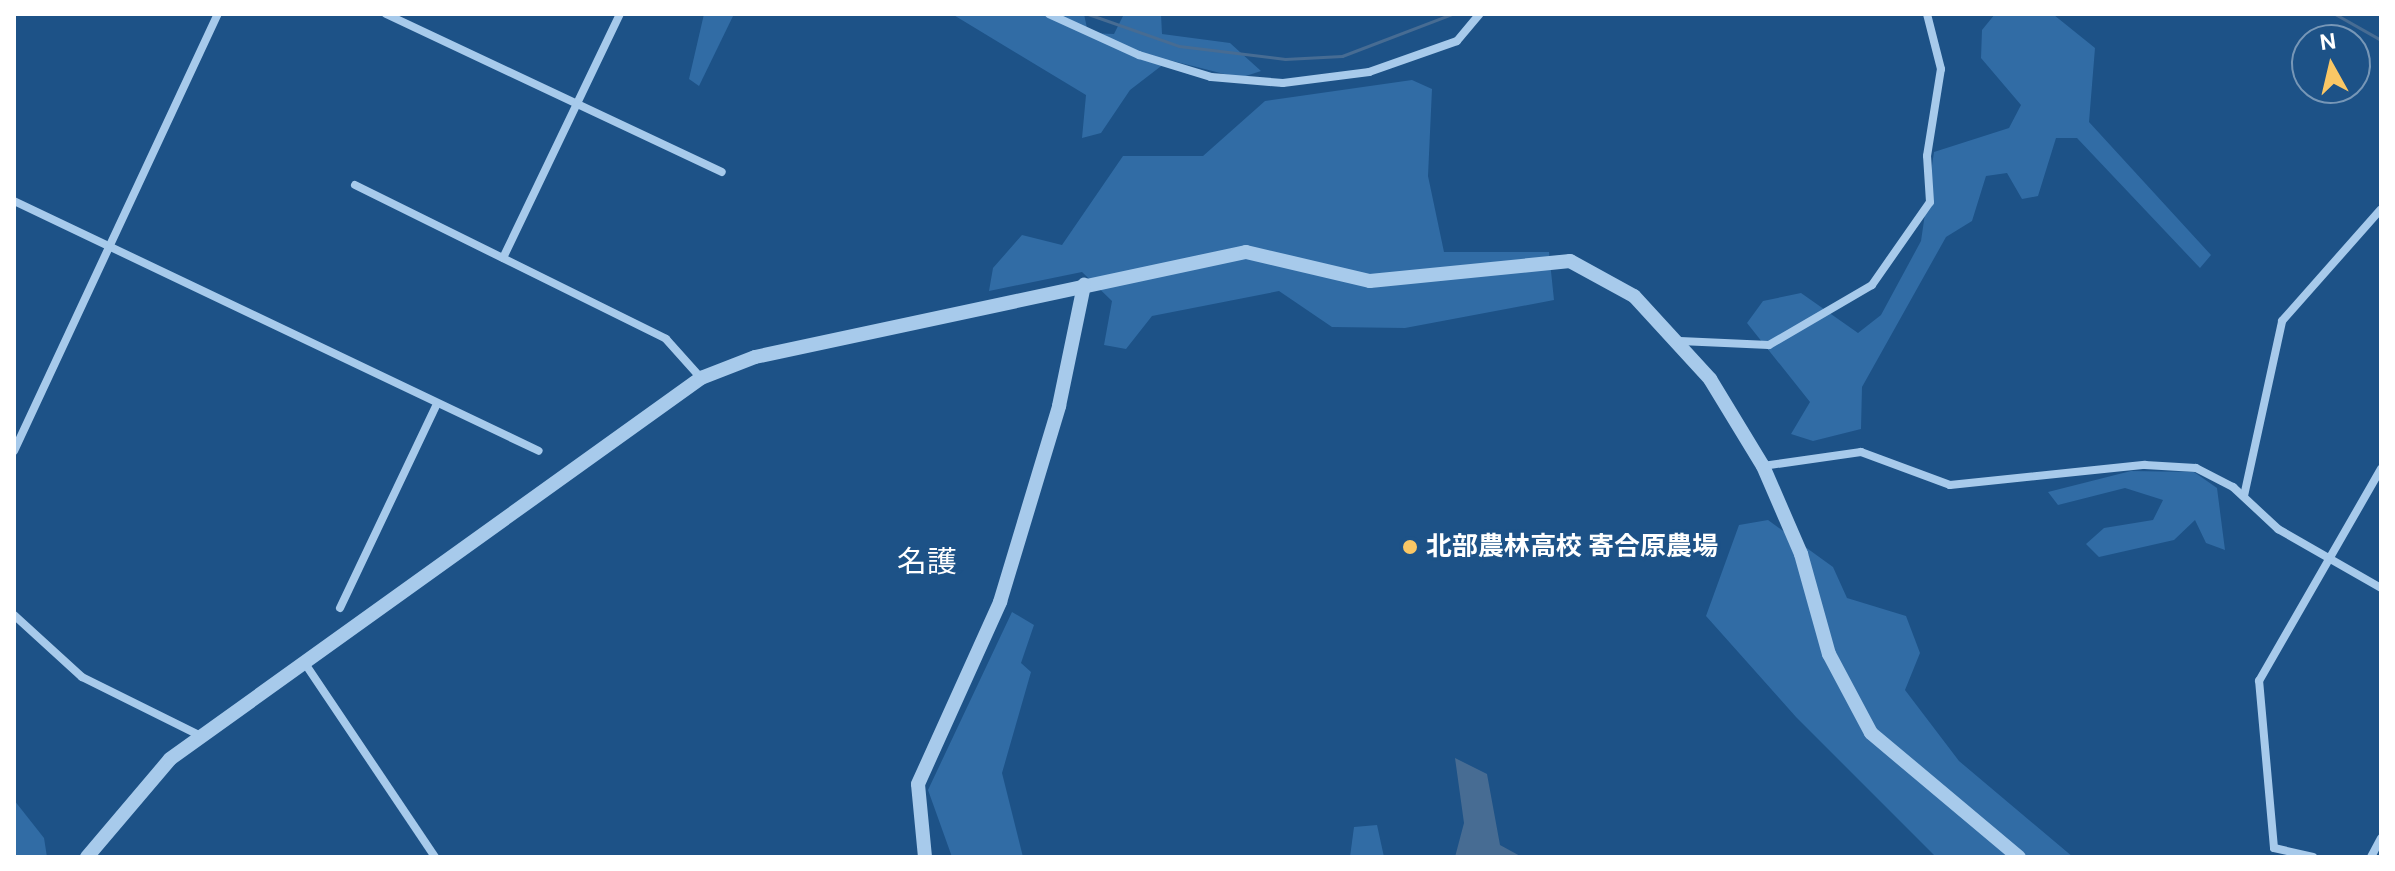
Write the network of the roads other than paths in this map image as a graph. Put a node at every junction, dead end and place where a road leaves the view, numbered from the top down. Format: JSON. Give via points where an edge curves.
{"nodes":[{"id":1,"x":218,"y":14,"type":"edge"},
{"id":2,"x":386,"y":14,"type":"edge"},
{"id":3,"x":620,"y":14,"type":"edge"},
{"id":4,"x":1049,"y":14,"type":"edge"},
{"id":5,"x":1480,"y":14,"type":"edge"},
{"id":6,"x":1927,"y":14,"type":"edge"},
{"id":7,"x":578,"y":104,"type":"junction"},
{"id":8,"x":722,"y":172,"type":"dead end"},
{"id":9,"x":355,"y":185,"type":"dead end"},
{"id":10,"x":14,"y":201,"type":"edge"},
{"id":11,"x":2381,"y":209,"type":"edge"},
{"id":12,"x":110,"y":246,"type":"junction"},
{"id":13,"x":503,"y":258,"type":"junction"},
{"id":14,"x":1084,"y":285,"type":"junction"},
{"id":15,"x":1680,"y":341,"type":"junction"},
{"id":16,"x":701,"y":378,"type":"junction"},
{"id":17,"x":437,"y":404,"type":"junction"},
{"id":18,"x":14,"y":451,"type":"edge"},
{"id":19,"x":539,"y":451,"type":"dead end"},
{"id":20,"x":1763,"y":466,"type":"junction"},
{"id":21,"x":2381,"y":469,"type":"edge"},
{"id":22,"x":2244,"y":496,"type":"junction"},
{"id":23,"x":2327,"y":560,"type":"junction"},
{"id":24,"x":2381,"y":588,"type":"edge"},
{"id":25,"x":340,"y":608,"type":"dead end"},
{"id":26,"x":14,"y":615,"type":"edge"},
{"id":27,"x":306,"y":665,"type":"junction"},
{"id":28,"x":201,"y":736,"type":"junction"},
{"id":29,"x":2381,"y":838,"type":"edge"},
{"id":30,"x":87,"y":857,"type":"edge"},
{"id":31,"x":435,"y":857,"type":"edge"},
{"id":32,"x":925,"y":857,"type":"edge"},
{"id":33,"x":2019,"y":857,"type":"edge"},
{"id":34,"x":2313,"y":857,"type":"edge"},
{"id":35,"x":2371,"y":857,"type":"edge"}],
"edges":[{"from":1,"to":12,"type":"street"},
{"from":2,"to":7,"type":"street"},
{"from":3,"to":7,"type":"street"},
{"from":4,"to":5,"type":"street","via":[[1139,55],[1211,77],[1283,83],[1369,72],[1457,41]]},
{"from":6,"to":15,"type":"street","via":[[1941,69],[1927,156],[1930,202],[1916,228],[1872,285],[1805,329],[1769,345]]},
{"from":7,"to":8,"type":"street"},
{"from":7,"to":13,"type":"street"},
{"from":9,"to":13,"type":"street"},
{"from":10,"to":12,"type":"street"},
{"from":11,"to":22,"type":"street","via":[[2282,321]]},
{"from":12,"to":17,"type":"street"},
{"from":12,"to":18,"type":"street"},
{"from":13,"to":16,"type":"street","via":[[666,339]]},
{"from":14,"to":15,"type":"street","via":[[1246,252],[1370,281],[1570,261],[1634,296]]},
{"from":14,"to":16,"type":"street","via":[[755,357]]},
{"from":14,"to":32,"type":"street","via":[[1059,406],[1009,576],[921,773],[916,802]]},
{"from":15,"to":20,"type":"street"},
{"from":16,"to":27,"type":"street"},
{"from":17,"to":19,"type":"street"},
{"from":17,"to":25,"type":"street"},
{"from":20,"to":22,"type":"street","via":[[1861,452],[1938,483],[1995,485],[2176,465],[2220,478]]},
{"from":20,"to":33,"type":"street","via":[[1801,554],[1829,654],[1871,733]]},
{"from":21,"to":23,"type":"street"},
{"from":22,"to":23,"type":"street","via":[[2278,529]]},
{"from":23,"to":24,"type":"street"},
{"from":23,"to":34,"type":"street","via":[[2259,681],[2274,848]]},
{"from":26,"to":28,"type":"street","via":[[82,677]]},
{"from":27,"to":28,"type":"street"},
{"from":27,"to":31,"type":"street"},
{"from":28,"to":30,"type":"street","via":[[170,759]]},
{"from":29,"to":35,"type":"street"}]}
